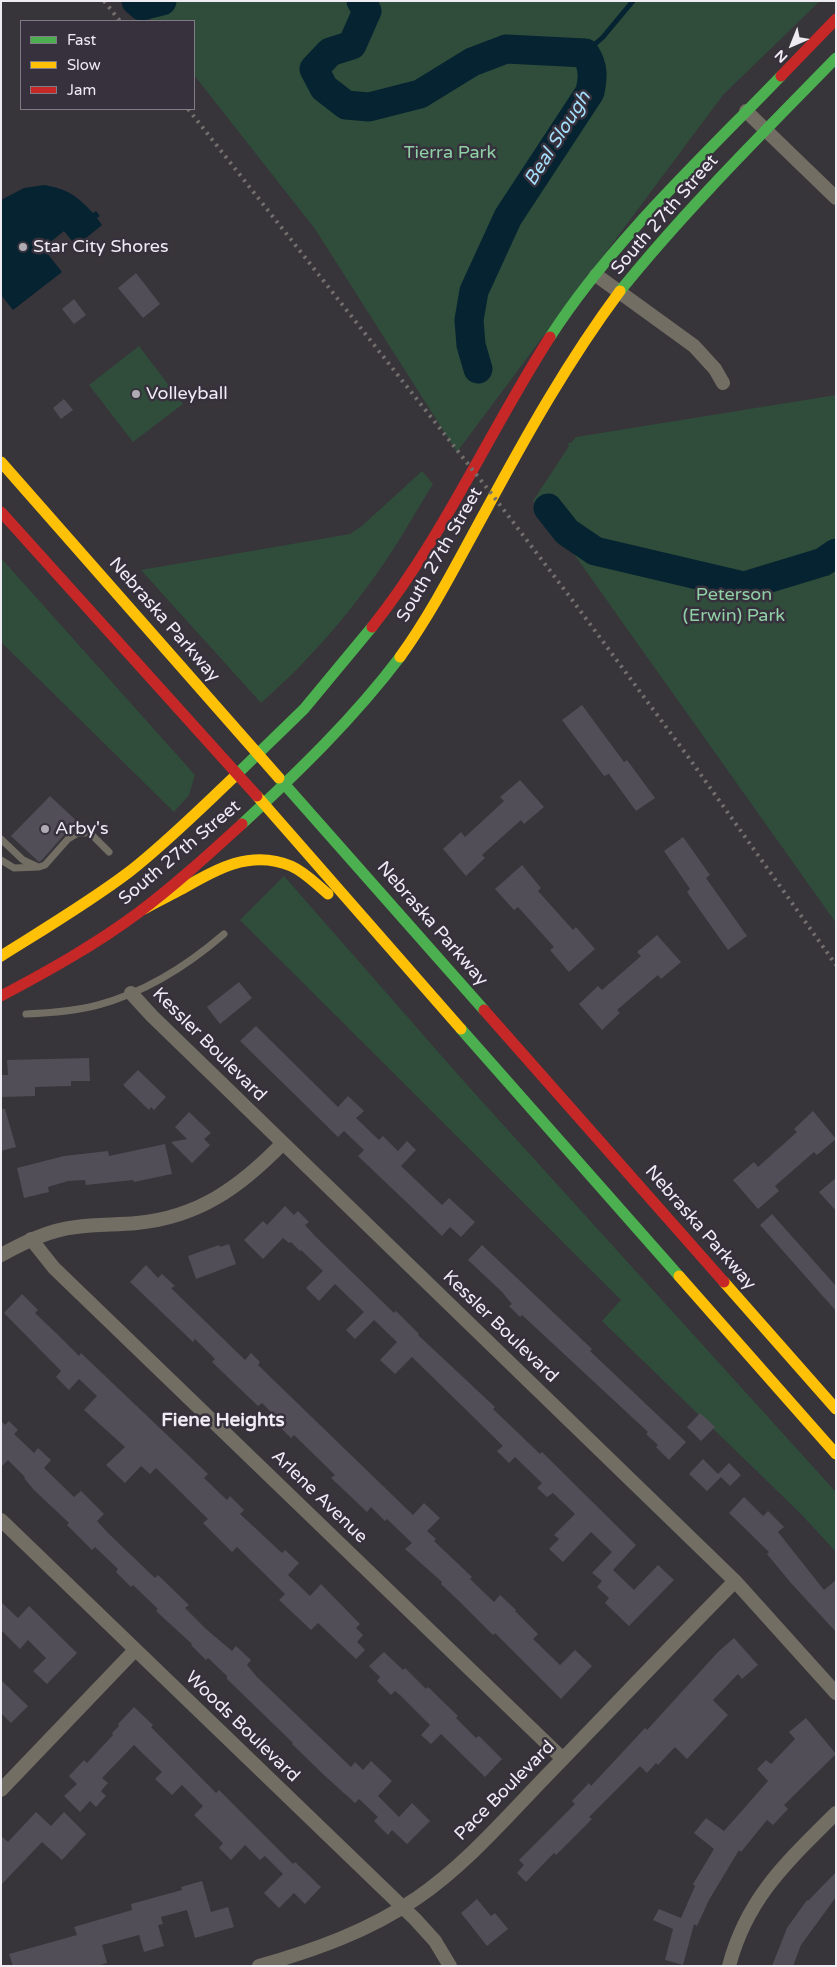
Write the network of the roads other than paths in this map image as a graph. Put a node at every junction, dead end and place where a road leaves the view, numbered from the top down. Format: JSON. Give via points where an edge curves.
{"nodes":[{"id":1,"x":836,"y":19,"type":"edge"},
{"id":2,"x":836,"y":58,"type":"edge"},
{"id":3,"x":746,"y":111,"type":"junction"},
{"id":4,"x":766,"y":130,"type":"junction"},
{"id":5,"x":836,"y":198,"type":"edge"},
{"id":6,"x":596,"y":275,"type":"junction"},
{"id":7,"x":621,"y":293,"type":"junction"},
{"id":8,"x":723,"y":383,"type":"dead end"},
{"id":9,"x":1,"y":462,"type":"edge"},
{"id":10,"x":1,"y":512,"type":"edge"},
{"id":11,"x":258,"y":753,"type":"junction"},
{"id":12,"x":236,"y":774,"type":"junction"},
{"id":13,"x":286,"y":784,"type":"junction"},
{"id":14,"x":263,"y":805,"type":"junction"},
{"id":15,"x":1,"y":839,"type":"edge"},
{"id":16,"x":109,"y":852,"type":"dead end"},
{"id":17,"x":1,"y":860,"type":"edge"},
{"id":18,"x":39,"y":867,"type":"junction"},
{"id":19,"x":144,"y":909,"type":"junction"},
{"id":20,"x":224,"y":934,"type":"dead end"},
{"id":21,"x":1,"y":956,"type":"edge"},
{"id":22,"x":131,"y":993,"type":"junction"},
{"id":23,"x":1,"y":996,"type":"edge"},
{"id":24,"x":437,"y":1002,"type":"junction"},
{"id":25,"x":26,"y":1014,"type":"dead end"},
{"id":26,"x":283,"y":1143,"type":"junction"},
{"id":27,"x":31,"y":1239,"type":"junction"},
{"id":28,"x":1,"y":1254,"type":"edge"},
{"id":29,"x":836,"y":1409,"type":"edge"},
{"id":30,"x":836,"y":1454,"type":"edge"},
{"id":31,"x":1,"y":1520,"type":"edge"},
{"id":32,"x":736,"y":1580,"type":"junction"},
{"id":33,"x":135,"y":1650,"type":"junction"},
{"id":34,"x":836,"y":1693,"type":"edge"},
{"id":35,"x":563,"y":1759,"type":"junction"},
{"id":36,"x":1,"y":1790,"type":"edge"},
{"id":37,"x":836,"y":1813,"type":"edge"},
{"id":38,"x":403,"y":1907,"type":"junction"},
{"id":39,"x":259,"y":1966,"type":"edge"},
{"id":40,"x":450,"y":1966,"type":"edge"},
{"id":41,"x":729,"y":1966,"type":"edge"}],
"edges":[{"from":1,"to":3,"type":"main road","name":"South 27th Street"},
{"from":2,"to":4,"type":"main road","name":"South 27th Street"},
{"from":3,"to":4,"type":"street"},
{"from":3,"to":6,"type":"main road","name":"South 27th Street","via":[[652,209]]},
{"from":4,"to":5,"type":"street"},
{"from":4,"to":7,"type":"main road","name":"South 27th Street","via":[[682,217]]},
{"from":6,"to":7,"type":"street"},
{"from":6,"to":11,"type":"main road","name":"South 27th Street","via":[[527,373],[428,548],[392,602],[304,709]]},
{"from":7,"to":8,"type":"street","via":[[694,346]]},
{"from":7,"to":13,"type":"main road","name":"South 27th Street","via":[[557,387],[429,614],[368,696]]},
{"from":9,"to":11,"type":"main road","name":"Nebraska Parkway"},
{"from":10,"to":12,"type":"main road"},
{"from":11,"to":12,"type":"main road","name":"South 27th Street"},
{"from":11,"to":13,"type":"main road","name":"Nebraska Parkway"},
{"from":12,"to":14,"type":"main road"},
{"from":12,"to":21,"type":"main road","name":"South 27th Street","via":[[130,871]]},
{"from":13,"to":14,"type":"main road","name":"South 27th Street"},
{"from":13,"to":29,"type":"main road","name":"Nebraska Parkway"},
{"from":14,"to":19,"type":"main road","name":"South 27th Street"},
{"from":14,"to":24,"type":"main road"},
{"from":15,"to":18,"type":"lane","via":[[23,860]]},
{"from":16,"to":18,"type":"lane","via":[[90,833],[78,833]]},
{"from":17,"to":18,"type":"lane","via":[[14,868]]},
{"from":19,"to":23,"type":"main road","name":"South 27th Street","via":[[81,952]]},
{"from":19,"to":24,"type":"main road","via":[[229,863],[243,859],[286,864],[329,894]]},
{"from":20,"to":22,"type":"lane","via":[[184,966]]},
{"from":22,"to":25,"type":"lane","via":[[84,1008]]},
{"from":22,"to":26,"type":"street","name":"Kessler Boulevard"},
{"from":24,"to":30,"type":"main road"},
{"from":26,"to":27,"type":"street","via":[[235,1187],[193,1210],[137,1223],[57,1230]]},
{"from":26,"to":32,"type":"street","name":"Kessler Boulevard"},
{"from":27,"to":28,"type":"street"},
{"from":27,"to":35,"type":"street","name":"Arlene Avenue","via":[[54,1268]]},
{"from":31,"to":33,"type":"street","name":"Woods Boulevard"},
{"from":32,"to":34,"type":"street","name":"Kessler Boulevard"},
{"from":32,"to":35,"type":"street","name":"Pace Boulevard"},
{"from":33,"to":36,"type":"street"},
{"from":33,"to":38,"type":"street","name":"Woods Boulevard"},
{"from":35,"to":38,"type":"street","name":"Pace Boulevard","via":[[454,1868]]},
{"from":37,"to":41,"type":"street","via":[[777,1873],[756,1902],[742,1928]]},
{"from":38,"to":39,"type":"street","name":"Pace Boulevard","via":[[319,1948]]},
{"from":38,"to":40,"type":"street","name":"Woods Boulevard","via":[[435,1942]]}]}
